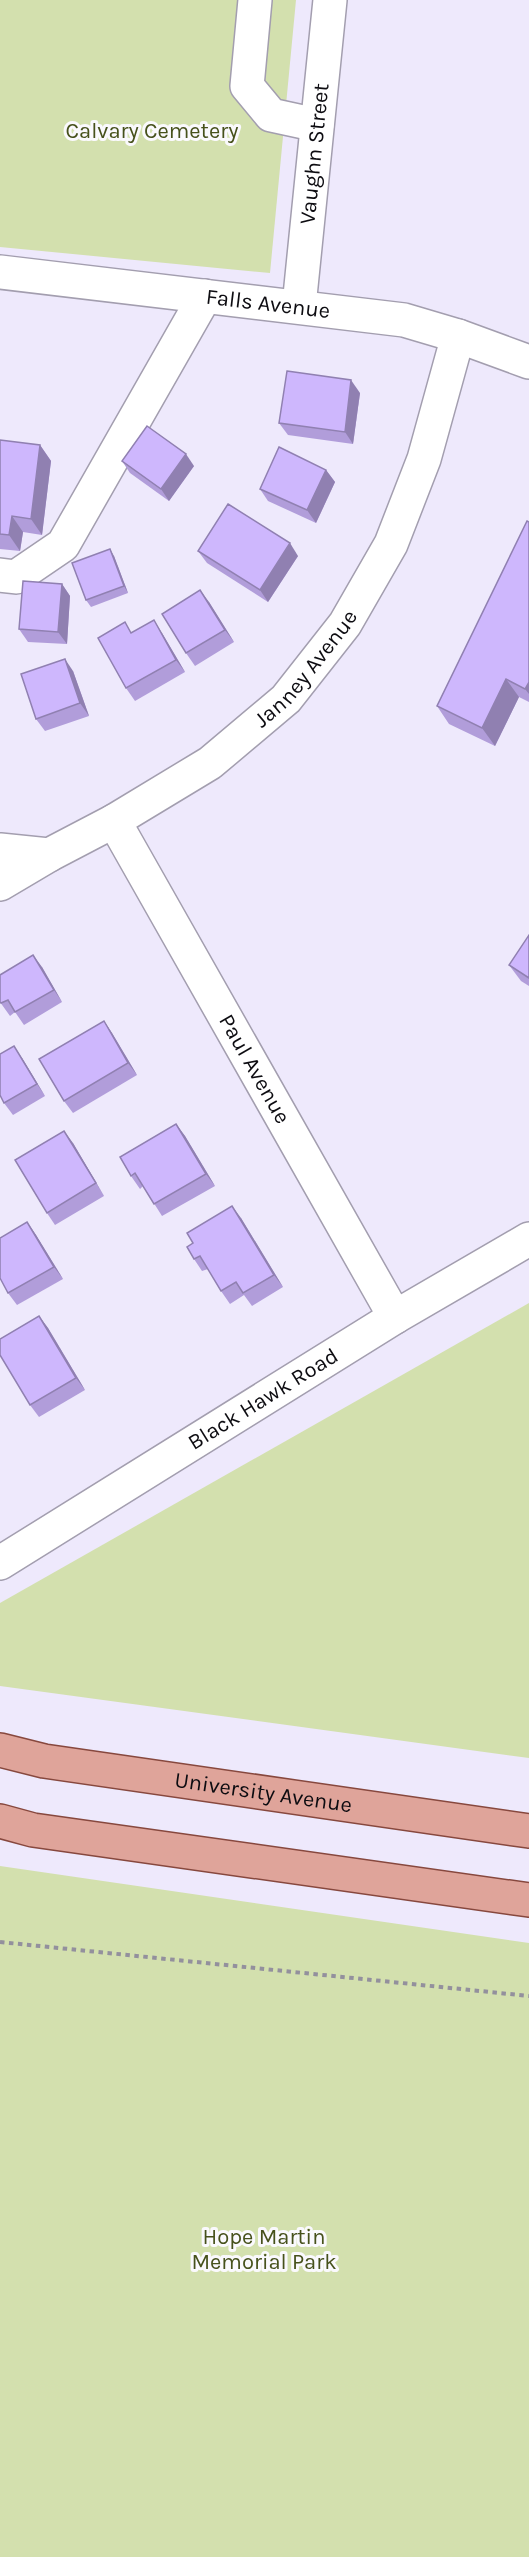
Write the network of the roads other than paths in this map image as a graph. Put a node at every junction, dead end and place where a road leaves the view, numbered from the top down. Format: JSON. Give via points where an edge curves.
{"nodes":[{"id":1,"x":255,"y":0,"type":"edge"},
{"id":2,"x":330,"y":0,"type":"edge"},
{"id":3,"x":317,"y":125,"type":"junction"},
{"id":4,"x":0,"y":273,"type":"edge"},
{"id":5,"x":205,"y":296,"type":"junction"},
{"id":6,"x":299,"y":306,"type":"junction"},
{"id":7,"x":458,"y":336,"type":"junction"},
{"id":8,"x":529,"y":362,"type":"edge"},
{"id":9,"x":0,"y":575,"type":"edge"},
{"id":10,"x":114,"y":821,"type":"junction"},
{"id":11,"x":0,"y":850,"type":"edge"},
{"id":12,"x":49,"y":855,"type":"junction"},
{"id":13,"x":0,"y":884,"type":"edge"},
{"id":14,"x":529,"y":1239,"type":"edge"},
{"id":15,"x":395,"y":1317,"type":"junction"},
{"id":16,"x":0,"y":1563,"type":"edge"},
{"id":17,"x":0,"y":1750,"type":"edge"},
{"id":18,"x":0,"y":1821,"type":"edge"},
{"id":19,"x":529,"y":1831,"type":"edge"},
{"id":20,"x":529,"y":1900,"type":"edge"}],
"edges":[{"from":1,"to":3,"type":"street","via":[[246,86],[271,115]]},
{"from":2,"to":3,"type":"street","name":"Vaughn Street"},
{"from":3,"to":6,"type":"street","name":"Vaughn Street"},
{"from":4,"to":5,"type":"street","name":"Falls Avenue"},
{"from":5,"to":6,"type":"street","name":"Falls Avenue"},
{"from":5,"to":9,"type":"street","via":[[63,545],[16,577]]},
{"from":6,"to":7,"type":"street","name":"Falls Avenue","via":[[404,320]]},
{"from":7,"to":8,"type":"street","name":"Falls Avenue"},
{"from":7,"to":10,"type":"street","name":"Janney Avenue","via":[[424,459],[395,533],[345,624],[286,699],[210,763]]},
{"from":10,"to":12,"type":"street","name":"Janney Avenue"},
{"from":10,"to":15,"type":"street","name":"Paul Avenue"},
{"from":11,"to":12,"type":"street"},
{"from":12,"to":13,"type":"street","name":"Janney Avenue"},
{"from":14,"to":15,"type":"street","name":"Black Hawk Road"},
{"from":15,"to":16,"type":"street","name":"Black Hawk Road"},
{"from":17,"to":19,"type":"main road","name":"University Avenue","via":[[45,1761]]},
{"from":18,"to":20,"type":"main road","via":[[33,1830]]}]}
